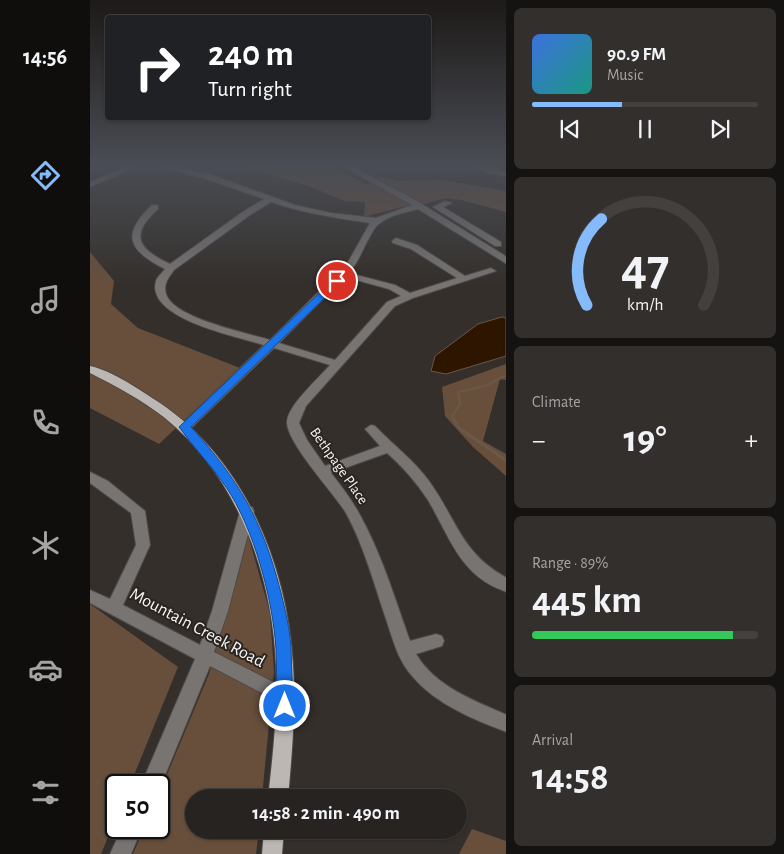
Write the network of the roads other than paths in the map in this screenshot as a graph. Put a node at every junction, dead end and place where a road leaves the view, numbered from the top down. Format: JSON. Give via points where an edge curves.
{"nodes":[{"id":1,"x":259,"y":206,"type":"edge"},
{"id":2,"x":290,"y":206,"type":"edge"},
{"id":3,"x":419,"y":206,"type":"joint"},
{"id":4,"x":440,"y":206,"type":"edge"},
{"id":5,"x":155,"y":207,"type":"dead end"},
{"id":6,"x":377,"y":221,"type":"junction"},
{"id":7,"x":469,"y":226,"type":"junction"},
{"id":8,"x":456,"y":230,"type":"junction"},
{"id":9,"x":396,"y":241,"type":"dead end"},
{"id":10,"x":498,"y":244,"type":"dead end"},
{"id":11,"x":506,"y":250,"type":"edge"},
{"id":12,"x":494,"y":254,"type":"junction"},
{"id":13,"x":506,"y":261,"type":"edge"},
{"id":14,"x":171,"y":268,"type":"junction"},
{"id":15,"x":491,"y":271,"type":"dead end"},
{"id":16,"x":344,"y":274,"type":"junction"},
{"id":17,"x":464,"y":279,"type":"junction"},
{"id":18,"x":409,"y":296,"type":"junction"},
{"id":19,"x":272,"y":344,"type":"junction"},
{"id":20,"x":338,"y":364,"type":"junction"},
{"id":21,"x":90,"y":369,"type":"edge"},
{"id":22,"x":185,"y":427,"type":"junction"},
{"id":23,"x":371,"y":429,"type":"dead end"},
{"id":24,"x":388,"y":448,"type":"junction"},
{"id":25,"x":324,"y":471,"type":"junction"},
{"id":26,"x":90,"y":477,"type":"edge"},
{"id":27,"x":247,"y":511,"type":"junction"},
{"id":28,"x":506,"y":586,"type":"edge"},
{"id":29,"x":90,"y":596,"type":"edge"},
{"id":30,"x":114,"y":607,"type":"junction"},
{"id":31,"x":436,"y":642,"type":"dead end"},
{"id":32,"x":405,"y":650,"type":"junction"},
{"id":33,"x":205,"y":654,"type":"junction"},
{"id":34,"x":285,"y":697,"type":"junction"},
{"id":35,"x":506,"y":724,"type":"edge"},
{"id":36,"x":155,"y":774,"type":"edge"},
{"id":37,"x":279,"y":789,"type":"edge"},
{"id":38,"x":127,"y":839,"type":"edge"},
{"id":39,"x":273,"y":839,"type":"edge"},
{"id":40,"x":120,"y":854,"type":"edge"},
{"id":41,"x":272,"y":854,"type":"edge"}],
"edges":[{"from":1,"to":14,"type":"street"},
{"from":2,"to":6,"type":"street"},
{"from":3,"to":6,"type":"street"},
{"from":3,"to":8,"type":"street"},
{"from":4,"to":7,"type":"street","via":[[437,207]]},
{"from":5,"to":14,"type":"street","via":[[138,224],[137,243],[150,257]]},
{"from":6,"to":16,"type":"street"},
{"from":7,"to":8,"type":"street"},
{"from":7,"to":10,"type":"street"},
{"from":8,"to":12,"type":"street"},
{"from":9,"to":17,"type":"street","via":[[414,246]]},
{"from":11,"to":12,"type":"street"},
{"from":12,"to":13,"type":"street"},
{"from":14,"to":19,"type":"street","via":[[164,276],[160,290],[163,300],[172,309],[191,319]]},
{"from":15,"to":17,"type":"street","name":"Bethpage Place"},
{"from":16,"to":18,"type":"street","via":[[392,287]]},
{"from":16,"to":19,"type":"street"},
{"from":17,"to":18,"type":"street","name":"Bethpage Place"},
{"from":18,"to":20,"type":"street","name":"Bethpage Place","via":[[388,308]]},
{"from":19,"to":20,"type":"street"},
{"from":19,"to":22,"type":"street"},
{"from":20,"to":25,"type":"street","name":"Bethpage Place","via":[[301,406],[293,423],[298,438]]},
{"from":21,"to":22,"type":"main road","via":[[128,388]]},
{"from":22,"to":27,"type":"main road","via":[[219,467]]},
{"from":23,"to":24,"type":"street"},
{"from":24,"to":25,"type":"street"},
{"from":24,"to":28,"type":"street","via":[[425,484],[458,546],[469,560],[483,573]]},
{"from":25,"to":32,"type":"street","name":"Bethpage Place","via":[[353,513]]},
{"from":26,"to":30,"type":"street","via":[[138,511],[143,545]]},
{"from":27,"to":33,"type":"street"},
{"from":27,"to":34,"type":"main road","via":[[275,594],[283,648]]},
{"from":29,"to":30,"type":"street","name":"Mountain Creek Road"},
{"from":30,"to":33,"type":"street","name":"Mountain Creek Road"},
{"from":31,"to":32,"type":"street"},
{"from":32,"to":35,"type":"street","name":"Bethpage Place","via":[[418,671],[444,693]]},
{"from":33,"to":34,"type":"street","name":"Mountain Creek Road"},
{"from":33,"to":36,"type":"street"},
{"from":34,"to":37,"type":"main road"},
{"from":38,"to":40,"type":"street"},
{"from":39,"to":41,"type":"main road"}]}
